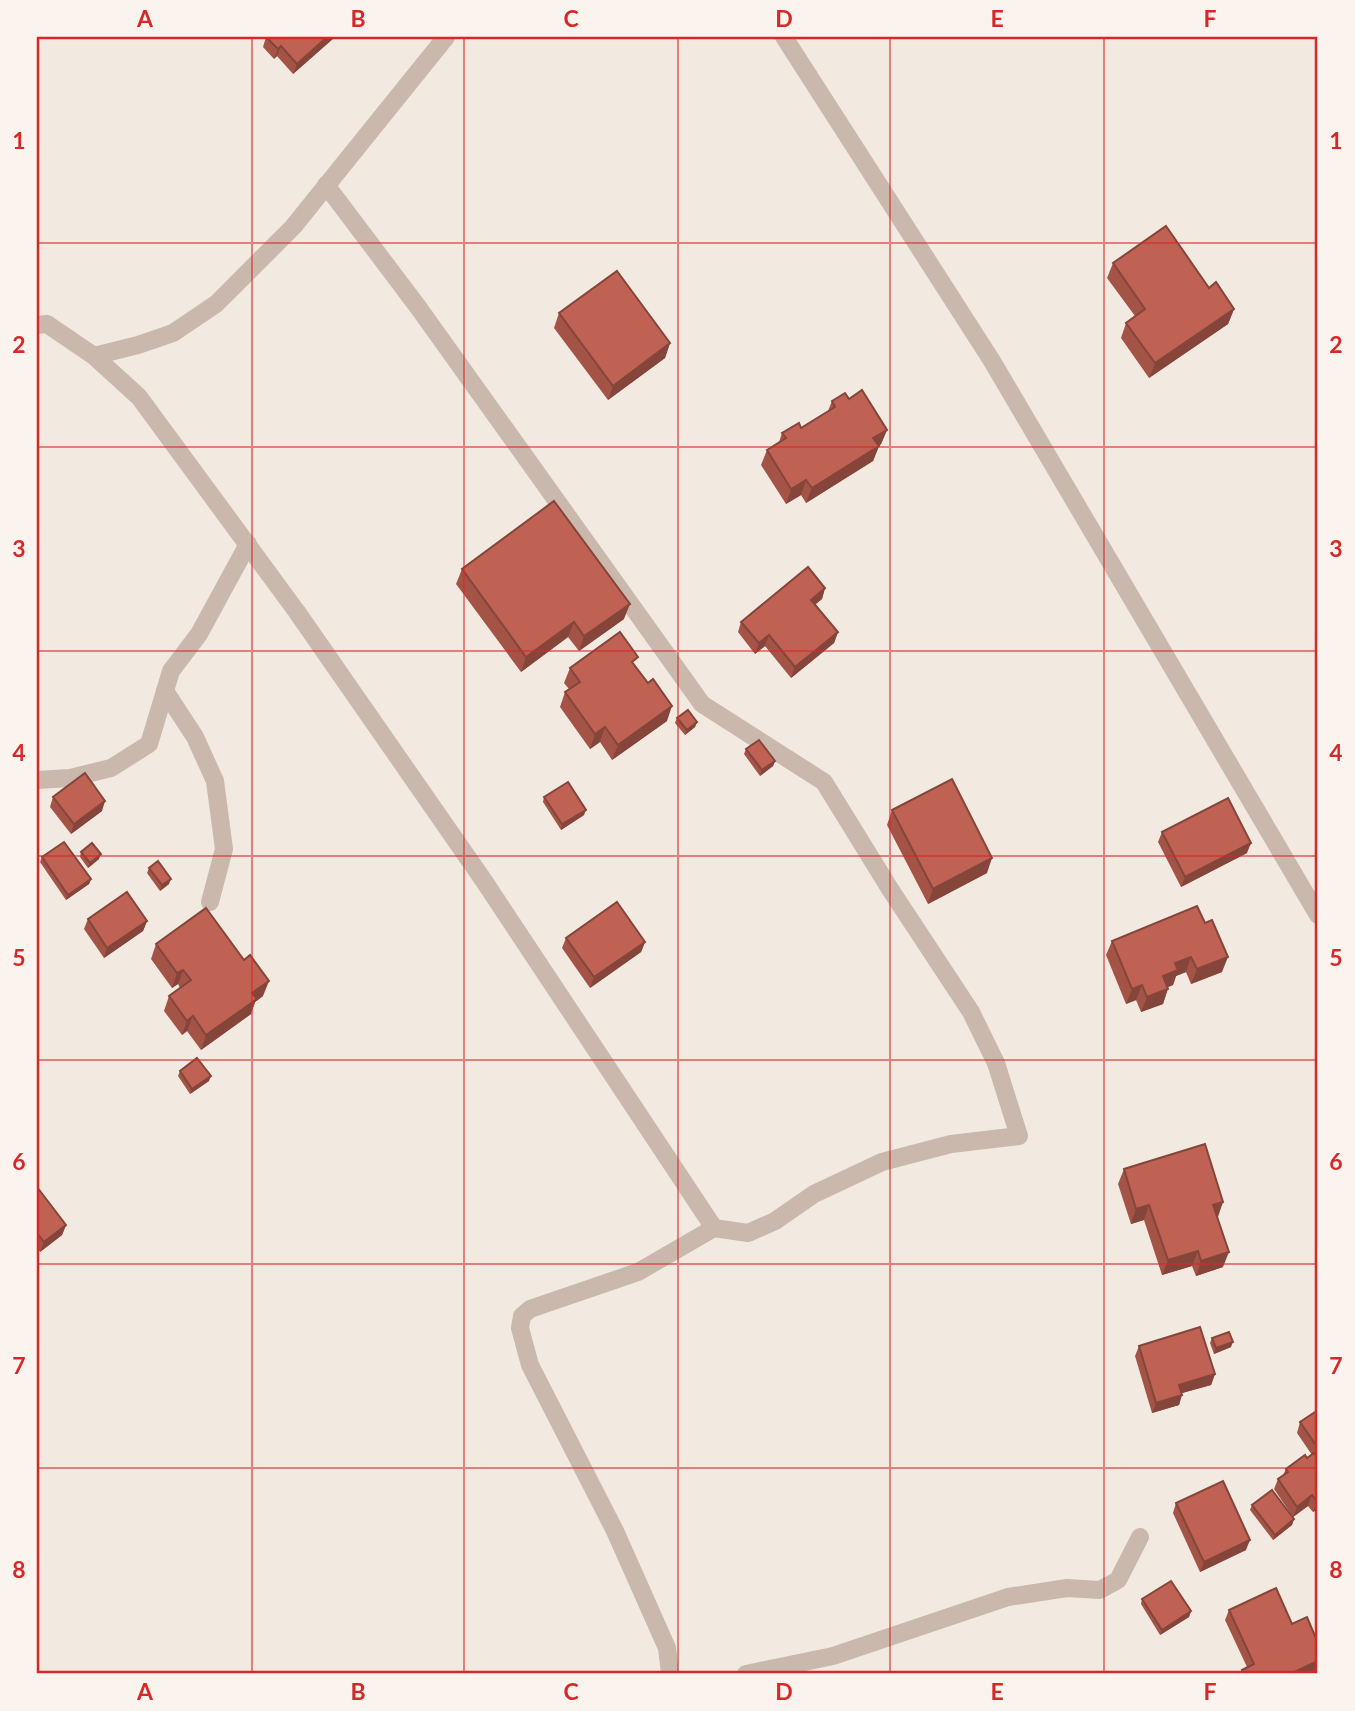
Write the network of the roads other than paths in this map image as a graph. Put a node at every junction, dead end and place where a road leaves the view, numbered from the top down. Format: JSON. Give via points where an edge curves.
{"nodes":[{"id":1,"x":446,"y":37,"type":"edge"},
{"id":2,"x":785,"y":37,"type":"edge"},
{"id":3,"x":326,"y":185,"type":"junction"},
{"id":4,"x":37,"y":325,"type":"edge"},
{"id":5,"x":94,"y":356,"type":"junction"},
{"id":6,"x":248,"y":544,"type":"junction"},
{"id":7,"x":165,"y":691,"type":"junction"},
{"id":8,"x":37,"y":780,"type":"edge"},
{"id":9,"x":210,"y":902,"type":"dead end"},
{"id":10,"x":1318,"y":915,"type":"edge"},
{"id":11,"x":714,"y":1228,"type":"junction"},
{"id":12,"x":1140,"y":1537,"type":"dead end"},
{"id":13,"x":670,"y":1674,"type":"edge"},
{"id":14,"x":746,"y":1674,"type":"edge"}],
"edges":[{"from":1,"to":3,"type":"street"},
{"from":2,"to":10,"type":"street","via":[[992,360]]},
{"from":3,"to":5,"type":"street","via":[[293,227],[216,304],[173,333]]},
{"from":3,"to":11,"type":"street","via":[[702,704],[824,782],[971,1012],[996,1063],[1019,1136],[951,1144],[882,1162],[814,1194],[748,1233]]},
{"from":4,"to":5,"type":"street","via":[[47,324]]},
{"from":5,"to":6,"type":"street","via":[[139,397]]},
{"from":6,"to":7,"type":"street","via":[[199,634],[171,671]]},
{"from":6,"to":11,"type":"street","via":[[484,881]]},
{"from":7,"to":8,"type":"street","via":[[149,744],[111,768]]},
{"from":7,"to":9,"type":"street","via":[[195,737],[215,781],[224,849]]},
{"from":11,"to":13,"type":"street","via":[[638,1272],[530,1309],[522,1316],[520,1328],[530,1365],[615,1531],[667,1648]]},
{"from":12,"to":14,"type":"street","via":[[1118,1580],[1100,1590],[1068,1588],[1008,1597],[833,1657]]}]}
